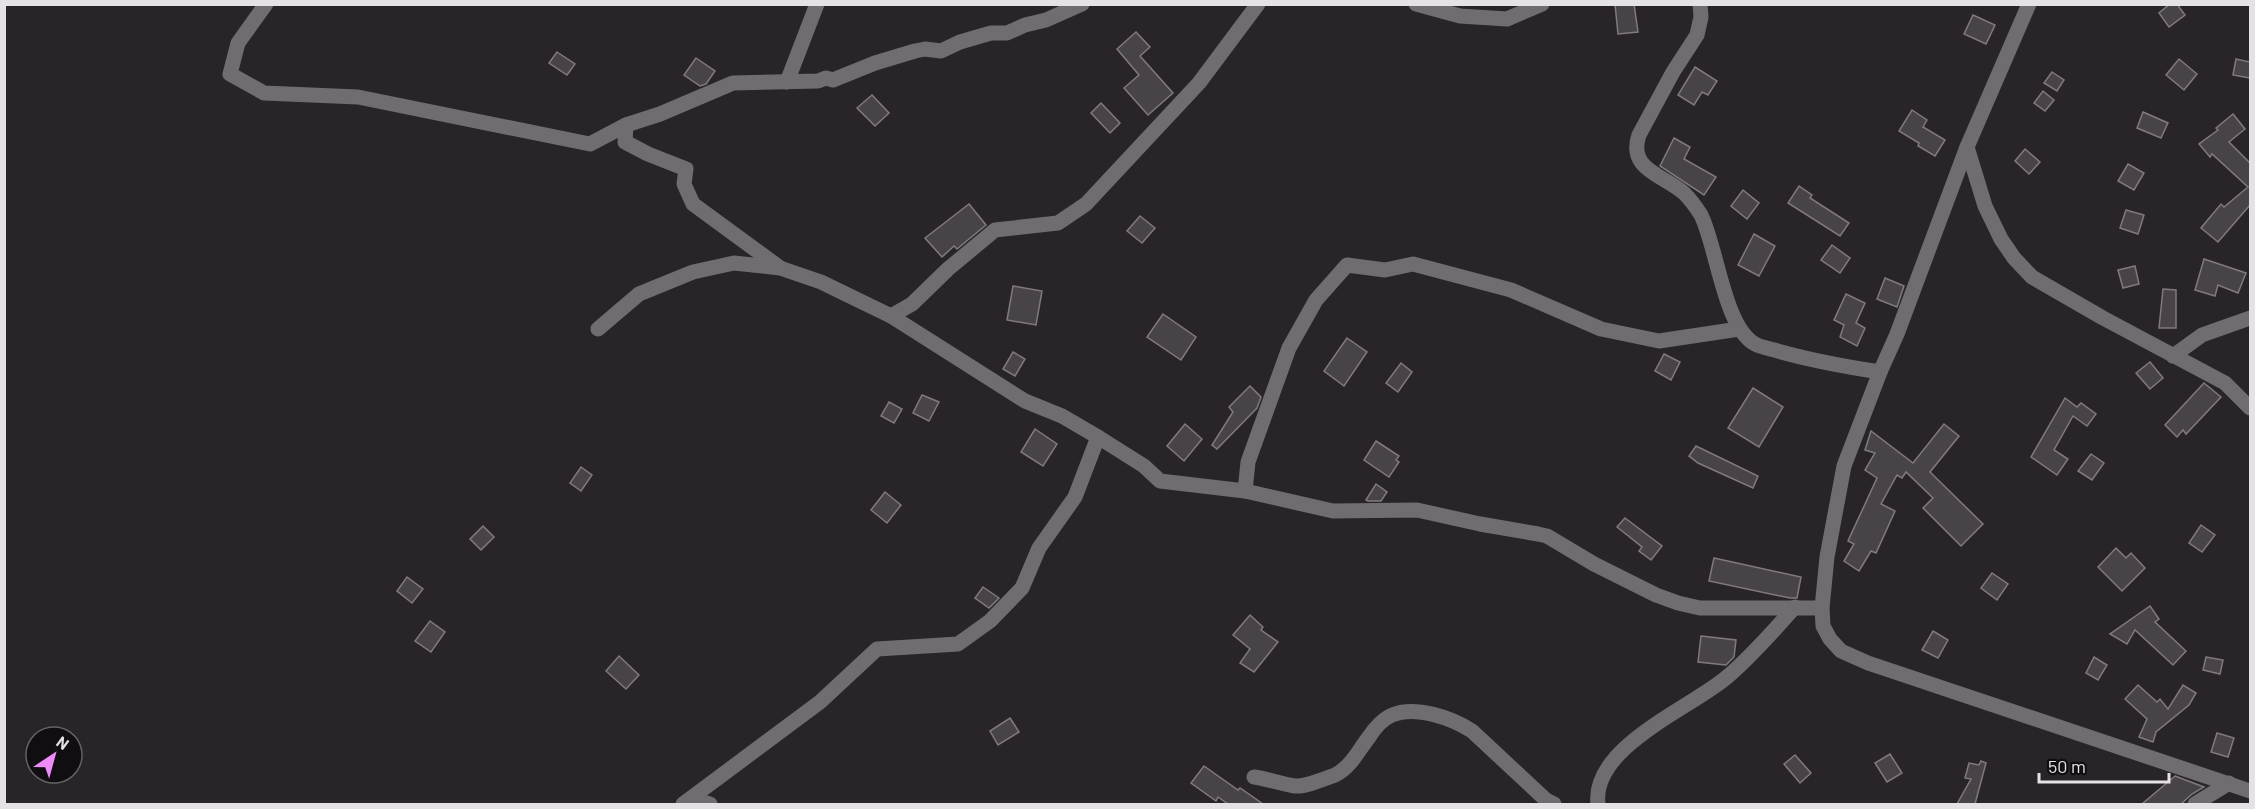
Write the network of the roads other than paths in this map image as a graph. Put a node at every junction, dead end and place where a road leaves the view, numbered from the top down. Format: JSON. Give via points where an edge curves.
{"nodes":[{"id":1,"x":266,"y":4,"type":"edge"},
{"id":2,"x":817,"y":4,"type":"edge"},
{"id":3,"x":1082,"y":4,"type":"edge"},
{"id":4,"x":1258,"y":4,"type":"edge"},
{"id":5,"x":1416,"y":4,"type":"edge"},
{"id":6,"x":1542,"y":4,"type":"edge"},
{"id":7,"x":1700,"y":4,"type":"edge"},
{"id":8,"x":2029,"y":4,"type":"edge"},
{"id":9,"x":787,"y":82,"type":"junction"},
{"id":10,"x":626,"y":125,"type":"junction"},
{"id":11,"x":1967,"y":147,"type":"junction"},
{"id":12,"x":780,"y":268,"type":"junction"},
{"id":13,"x":891,"y":316,"type":"junction"},
{"id":14,"x":2250,"y":318,"type":"edge"},
{"id":15,"x":598,"y":329,"type":"dead end"},
{"id":16,"x":1739,"y":329,"type":"junction"},
{"id":17,"x":2173,"y":356,"type":"junction"},
{"id":18,"x":1880,"y":372,"type":"junction"},
{"id":19,"x":2250,"y":408,"type":"edge"},
{"id":20,"x":1098,"y":437,"type":"junction"},
{"id":21,"x":1245,"y":491,"type":"junction"},
{"id":22,"x":1796,"y":607,"type":"junction"},
{"id":23,"x":1822,"y":608,"type":"junction"},
{"id":24,"x":1254,"y":777,"type":"dead end"},
{"id":25,"x":2229,"y":783,"type":"junction"},
{"id":26,"x":2250,"y":791,"type":"edge"},
{"id":27,"x":687,"y":802,"type":"edge"},
{"id":28,"x":710,"y":804,"type":"edge"},
{"id":29,"x":1554,"y":804,"type":"edge"},
{"id":30,"x":1598,"y":804,"type":"edge"},
{"id":31,"x":2195,"y":804,"type":"edge"}],
"edges":[{"from":1,"to":10,"type":"street","via":[[238,42],[230,74],[264,93],[358,97],[590,144]]},
{"from":2,"to":9,"type":"street"},
{"from":3,"to":9,"type":"street","via":[[1007,33],[991,33],[941,51],[915,51],[833,80]]},
{"from":4,"to":13,"type":"street","via":[[1199,83],[1086,204],[1058,223],[995,230],[912,304]]},
{"from":5,"to":6,"type":"street","via":[[1460,15],[1506,19]]},
{"from":7,"to":16,"type":"street","via":[[1697,35],[1635,146],[1643,165],[1695,205]]},
{"from":8,"to":11,"type":"street"},
{"from":9,"to":10,"type":"street","via":[[733,83]]},
{"from":10,"to":12,"type":"street","via":[[625,142],[686,169],[684,184],[693,204]]},
{"from":11,"to":17,"type":"street","via":[[1985,206],[2001,239],[2032,277]]},
{"from":11,"to":18,"type":"street"},
{"from":12,"to":13,"type":"street","via":[[821,282]]},
{"from":12,"to":15,"type":"street","via":[[734,263],[693,272],[639,294]]},
{"from":13,"to":20,"type":"street","via":[[1025,401]]},
{"from":14,"to":17,"type":"street","via":[[2202,335]]},
{"from":16,"to":18,"type":"street","via":[[1754,344],[1812,361]]},
{"from":16,"to":21,"type":"street","via":[[1659,341],[1601,329],[1511,290],[1413,264],[1385,270],[1347,265],[1316,300],[1289,348],[1248,462]]},
{"from":17,"to":19,"type":"street","via":[[2225,383]]},
{"from":18,"to":23,"type":"street","via":[[1844,466],[1827,556]]},
{"from":20,"to":21,"type":"street","via":[[1160,481]]},
{"from":20,"to":27,"type":"street","via":[[1075,497],[1039,548],[1022,588],[990,621],[958,644],[878,649],[820,702]]},
{"from":21,"to":22,"type":"street","via":[[1333,511],[1417,510],[1547,536],[1656,595],[1700,608]]},
{"from":22,"to":23,"type":"street"},
{"from":22,"to":30,"type":"street","via":[[1726,678],[1634,739],[1606,772],[1597,794]]},
{"from":23,"to":25,"type":"street","via":[[1823,626],[1830,639],[1841,651],[1868,663]]},
{"from":24,"to":29,"type":"street","via":[[1296,786],[1335,774],[1352,762],[1380,724],[1393,715],[1413,712],[1438,716],[1472,730]]},
{"from":25,"to":26,"type":"street"},
{"from":25,"to":31,"type":"street"},
{"from":27,"to":28,"type":"street"}]}
